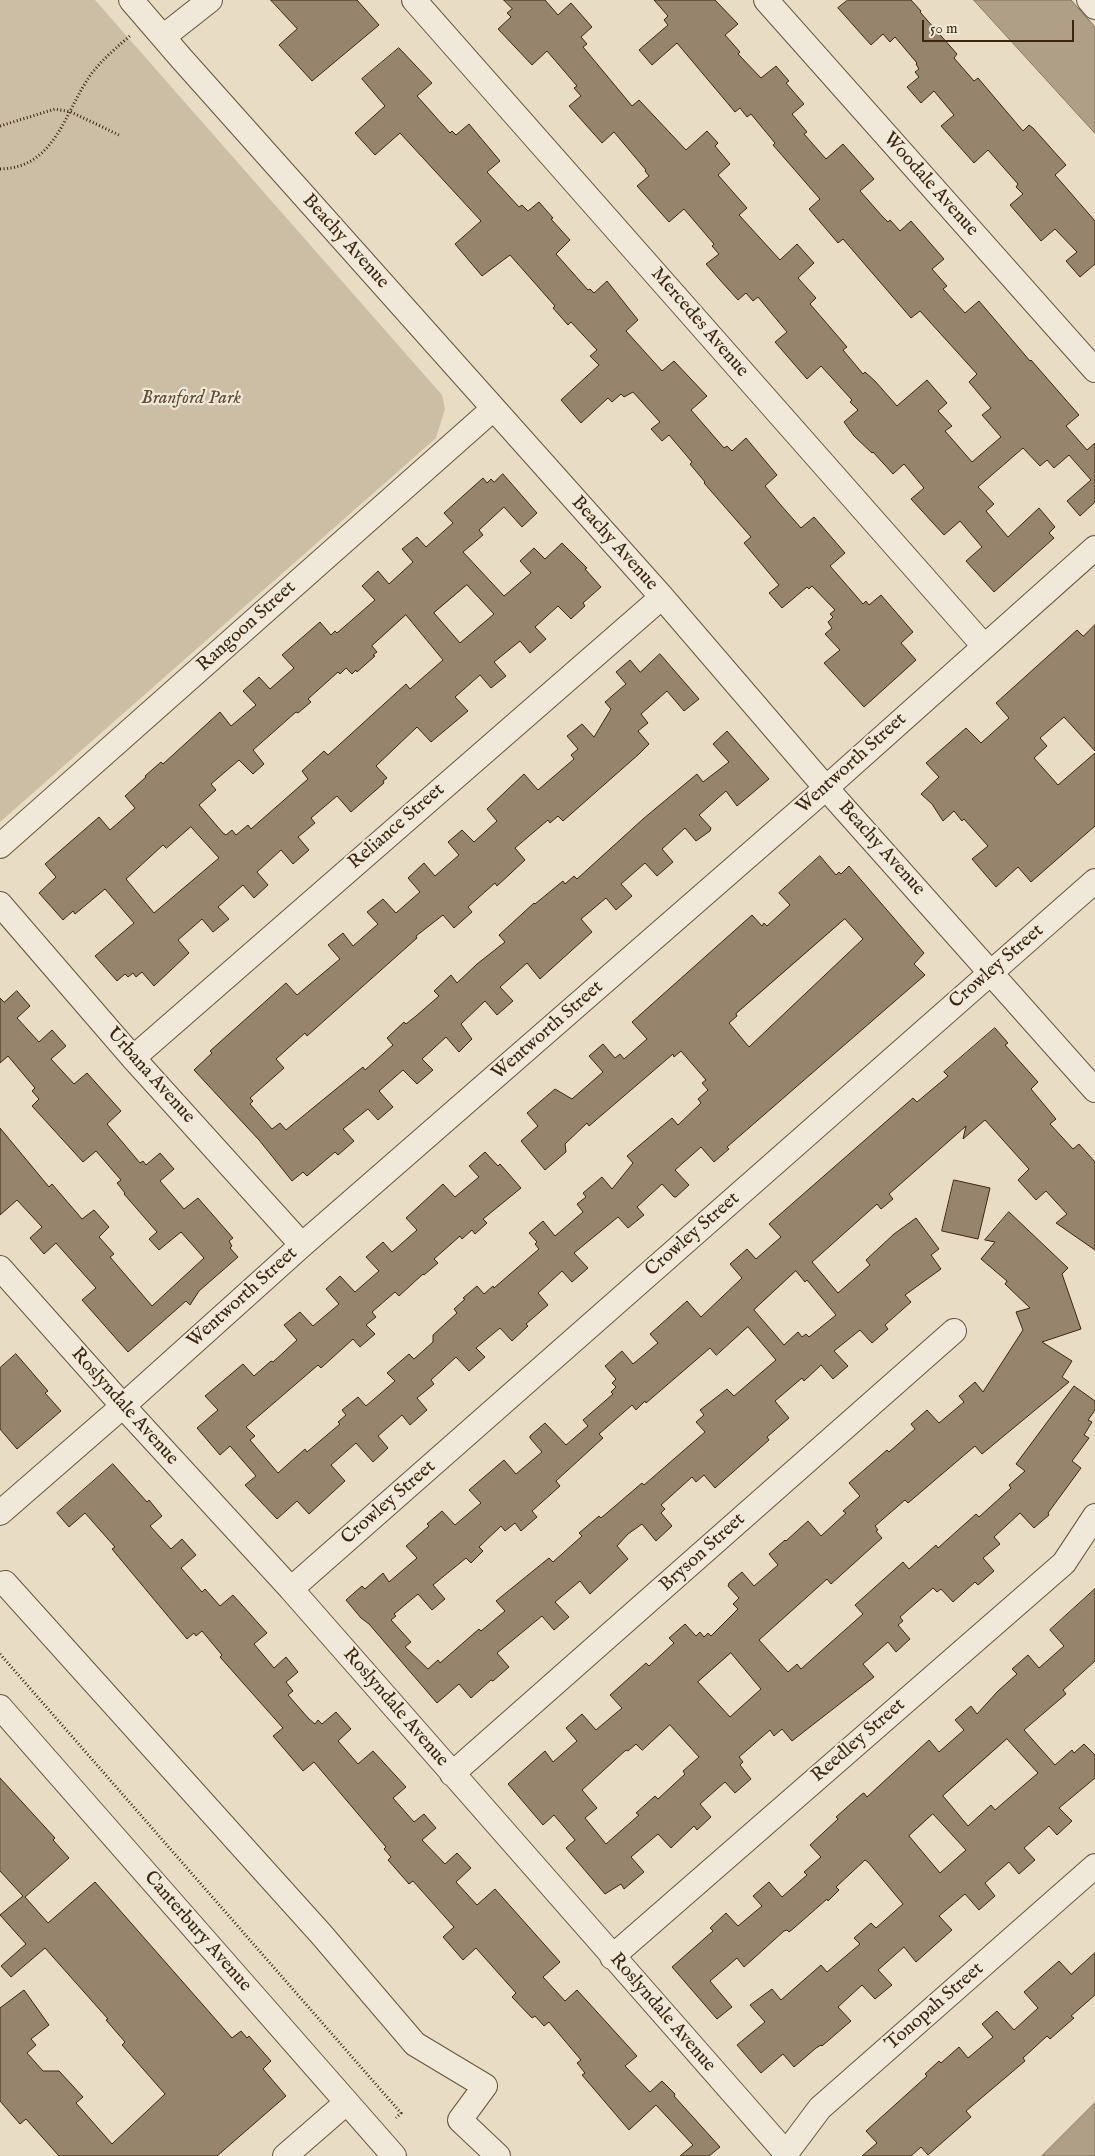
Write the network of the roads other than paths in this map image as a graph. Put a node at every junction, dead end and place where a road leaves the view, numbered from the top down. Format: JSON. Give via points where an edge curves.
{"nodes":[{"id":1,"x":132,"y":0,"type":"edge"},
{"id":2,"x":210,"y":0,"type":"edge"},
{"id":3,"x":414,"y":0,"type":"edge"},
{"id":4,"x":766,"y":0,"type":"edge"},
{"id":5,"x":1089,"y":0,"type":"edge"},
{"id":6,"x":1095,"y":6,"type":"edge"},
{"id":7,"x":163,"y":37,"type":"junction"},
{"id":8,"x":1095,"y":370,"type":"edge"},
{"id":9,"x":493,"y":409,"type":"junction"},
{"id":10,"x":1095,"y":548,"type":"edge"},
{"id":11,"x":662,"y":597,"type":"junction"},
{"id":12,"x":984,"y":646,"type":"junction"},
{"id":13,"x":826,"y":788,"type":"junction"},
{"id":14,"x":0,"y":846,"type":"edge"},
{"id":15,"x":1095,"y":881,"type":"edge"},
{"id":16,"x":0,"y":904,"type":"edge"},
{"id":17,"x":992,"y":972,"type":"junction"},
{"id":18,"x":133,"y":1058,"type":"junction"},
{"id":19,"x":1095,"y":1090,"type":"edge"},
{"id":20,"x":302,"y":1245,"type":"junction"},
{"id":21,"x":0,"y":1268,"type":"edge"},
{"id":22,"x":954,"y":1331,"type":"dead end"},
{"id":23,"x":123,"y":1406,"type":"junction"},
{"id":24,"x":0,"y":1513,"type":"edge"},
{"id":25,"x":1095,"y":1516,"type":"edge"},
{"id":26,"x":5,"y":1583,"type":"dead end"},
{"id":27,"x":291,"y":1589,"type":"junction"},
{"id":28,"x":0,"y":1707,"type":"edge"},
{"id":29,"x":452,"y":1774,"type":"junction"},
{"id":30,"x":1095,"y":1866,"type":"edge"},
{"id":31,"x":612,"y":1957,"type":"junction"},
{"id":32,"x":346,"y":2103,"type":"junction"},
{"id":33,"x":784,"y":2154,"type":"edge"},
{"id":34,"x":285,"y":2156,"type":"edge"},
{"id":35,"x":394,"y":2156,"type":"edge"},
{"id":36,"x":498,"y":2156,"type":"edge"}],
"edges":[{"from":1,"to":7,"type":"street","name":"Beachy Avenue"},
{"from":2,"to":7,"type":"street"},
{"from":3,"to":12,"type":"street","name":"Mercedes Avenue"},
{"from":4,"to":8,"type":"street","name":"Woodale Avenue"},
{"from":5,"to":6,"type":"street"},
{"from":7,"to":9,"type":"street","name":"Beachy Avenue"},
{"from":9,"to":11,"type":"street","name":"Beachy Avenue"},
{"from":9,"to":14,"type":"street","name":"Rangoon Street"},
{"from":10,"to":12,"type":"street","name":"Wentworth Street"},
{"from":11,"to":13,"type":"street","name":"Beachy Avenue"},
{"from":11,"to":18,"type":"street","name":"Reliance Street"},
{"from":12,"to":13,"type":"street","name":"Wentworth Street"},
{"from":13,"to":17,"type":"street","name":"Beachy Avenue"},
{"from":13,"to":20,"type":"street","name":"Wentworth Street"},
{"from":15,"to":17,"type":"street","name":"Crowley Street"},
{"from":16,"to":18,"type":"street","name":"Urbana Avenue"},
{"from":17,"to":19,"type":"street","name":"Beachy Avenue"},
{"from":17,"to":27,"type":"street","name":"Crowley Street"},
{"from":18,"to":20,"type":"street","name":"Urbana Avenue"},
{"from":20,"to":23,"type":"street","name":"Wentworth Street"},
{"from":21,"to":23,"type":"street","name":"Roslyndale Avenue"},
{"from":22,"to":29,"type":"street","name":"Bryson Street"},
{"from":23,"to":24,"type":"street","name":"Wentworth Street"},
{"from":23,"to":27,"type":"street","name":"Roslyndale Avenue"},
{"from":25,"to":31,"type":"street","name":"Reedley Street","via":[[1064,1563]]},
{"from":26,"to":36,"type":"street","via":[[321,1934],[414,2044],[484,2086],[460,2120]]},
{"from":27,"to":29,"type":"street","name":"Roslyndale Avenue"},
{"from":28,"to":32,"type":"street","name":"Canterbury Avenue"},
{"from":29,"to":31,"type":"street","name":"Roslyndale Avenue"},
{"from":30,"to":33,"type":"street","name":"Tonopah Street","via":[[820,2108]]},
{"from":31,"to":33,"type":"street","name":"Roslyndale Avenue"},
{"from":32,"to":34,"type":"street"},
{"from":32,"to":35,"type":"street","name":"Canterbury Avenue"}]}
